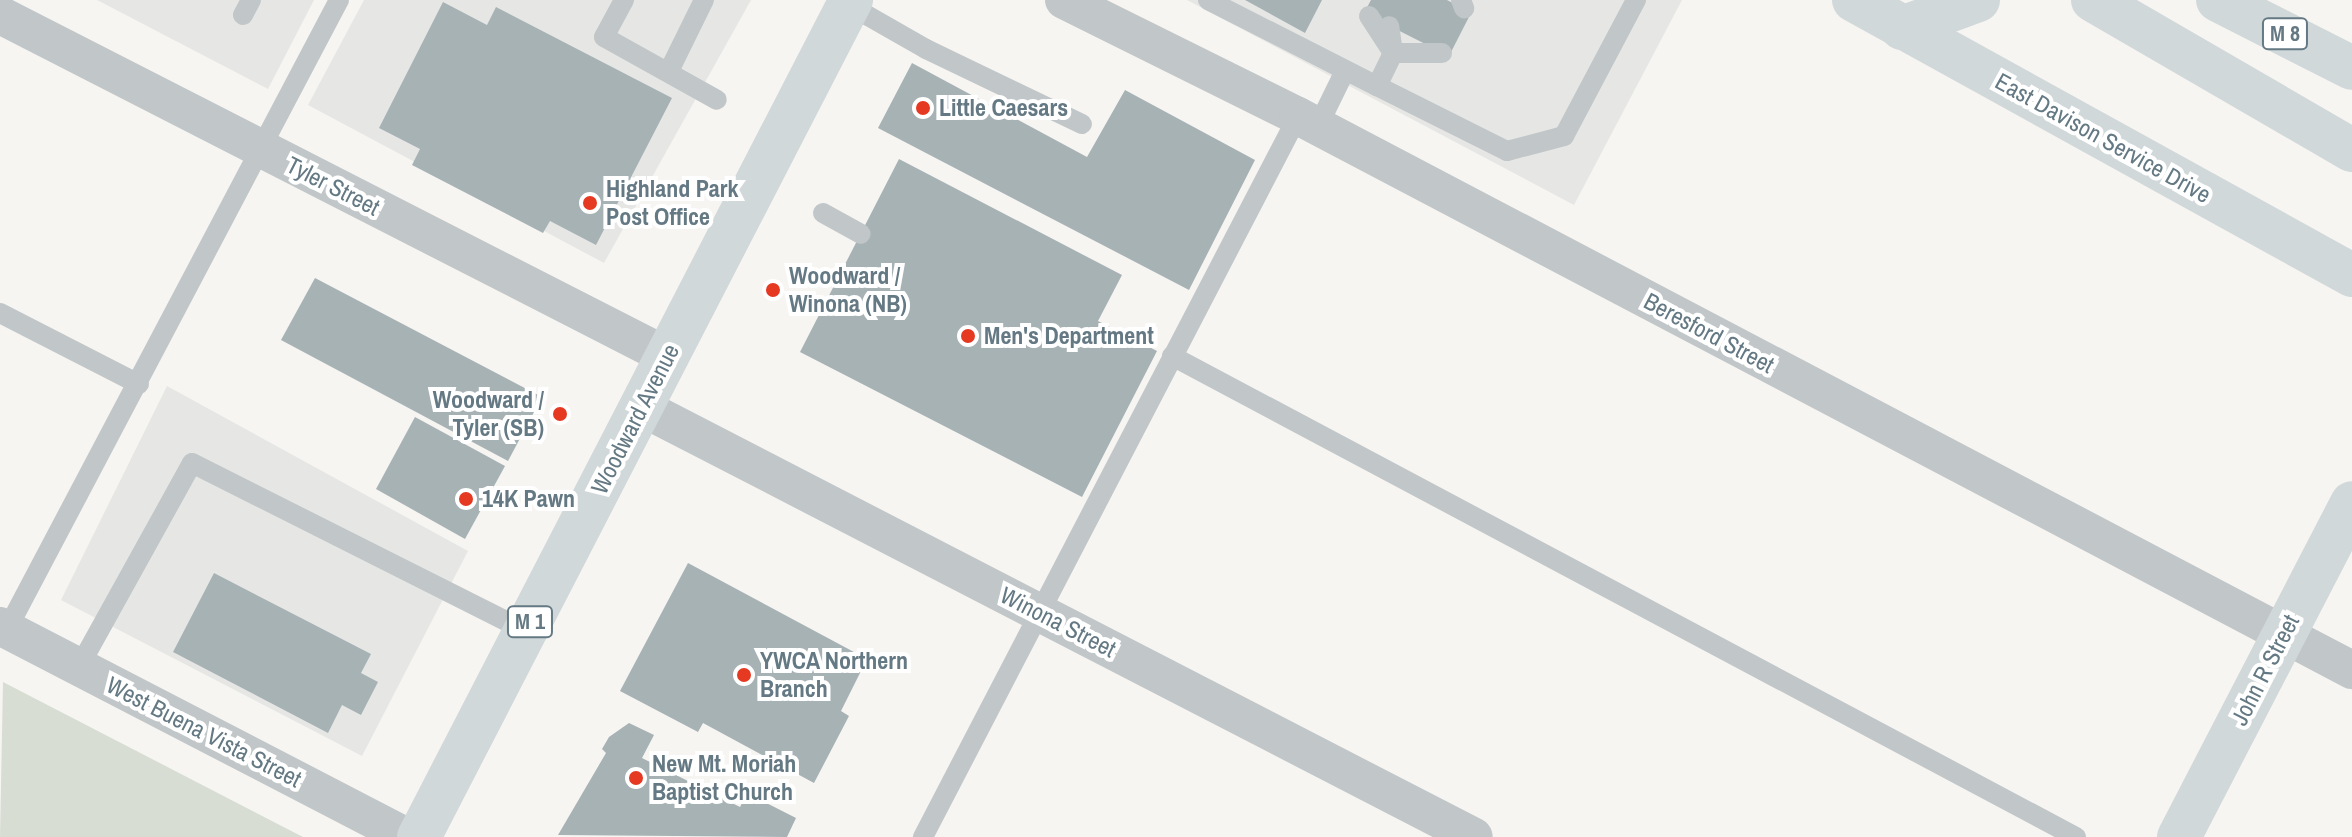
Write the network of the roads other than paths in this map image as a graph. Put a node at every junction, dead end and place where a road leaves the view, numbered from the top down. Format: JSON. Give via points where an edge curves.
{"nodes":[{"id":1,"x":624,"y":0,"type":"edge"},
{"id":2,"x":704,"y":0,"type":"edge"},
{"id":3,"x":1064,"y":0,"type":"edge"},
{"id":4,"x":1208,"y":0,"type":"edge"},
{"id":5,"x":1854,"y":0,"type":"edge"},
{"id":6,"x":1978,"y":0,"type":"edge"},
{"id":7,"x":2093,"y":0,"type":"edge"},
{"id":8,"x":2218,"y":0,"type":"edge"},
{"id":9,"x":335,"y":1,"type":"edge"},
{"id":10,"x":850,"y":2,"type":"edge"},
{"id":11,"x":1628,"y":3,"type":"edge"},
{"id":12,"x":1102,"y":8,"type":"edge"},
{"id":13,"x":0,"y":15,"type":"edge"},
{"id":14,"x":1369,"y":16,"type":"dead end"},
{"id":15,"x":1389,"y":26,"type":"dead end"},
{"id":16,"x":1902,"y":28,"type":"junction"},
{"id":17,"x":1422,"y":42,"type":"dead end"},
{"id":18,"x":1393,"y":53,"type":"junction"},
{"id":19,"x":1442,"y":53,"type":"dead end"},
{"id":20,"x":2352,"y":68,"type":"edge"},
{"id":21,"x":669,"y":71,"type":"junction"},
{"id":22,"x":1345,"y":71,"type":"junction"},
{"id":23,"x":1377,"y":86,"type":"junction"},
{"id":24,"x":717,"y":100,"type":"dead end"},
{"id":25,"x":1308,"y":121,"type":"junction"},
{"id":26,"x":1082,"y":124,"type":"dead end"},
{"id":27,"x":261,"y":148,"type":"junction"},
{"id":28,"x":2352,"y":150,"type":"edge"},
{"id":29,"x":823,"y":213,"type":"dead end"},
{"id":30,"x":861,"y":234,"type":"dead end"},
{"id":31,"x":2352,"y":275,"type":"edge"},
{"id":32,"x":0,"y":313,"type":"edge"},
{"id":33,"x":667,"y":356,"type":"junction"},
{"id":34,"x":1172,"y":356,"type":"junction"},
{"id":35,"x":139,"y":384,"type":"junction"},
{"id":36,"x":641,"y":407,"type":"junction"},
{"id":37,"x":2352,"y":503,"type":"edge"},
{"id":38,"x":1039,"y":612,"type":"junction"},
{"id":39,"x":526,"y":631,"type":"junction"},
{"id":40,"x":2,"y":633,"type":"edge"},
{"id":41,"x":2283,"y":634,"type":"junction"},
{"id":42,"x":79,"y":667,"type":"junction"},
{"id":43,"x":2352,"y":670,"type":"edge"},
{"id":44,"x":407,"y":837,"type":"edge"},
{"id":45,"x":419,"y":837,"type":"edge"},
{"id":46,"x":923,"y":837,"type":"edge"},
{"id":47,"x":1474,"y":837,"type":"edge"},
{"id":48,"x":2076,"y":837,"type":"edge"},
{"id":49,"x":2179,"y":837,"type":"edge"}],
"edges":[{"from":1,"to":21,"type":"lane","via":[[604,37]]},
{"from":2,"to":21,"type":"lane"},
{"from":3,"to":12,"type":"street","name":"Beresford Street"},
{"from":4,"to":22,"type":"lane"},
{"from":5,"to":16,"type":"main road","name":"East Davison Service Drive"},
{"from":6,"to":16,"type":"main road"},
{"from":7,"to":28,"type":"main road"},
{"from":8,"to":20,"type":"main road","number":"M 8"},
{"from":9,"to":27,"type":"lane"},
{"from":10,"to":26,"type":"lane","via":[[926,49]]},
{"from":10,"to":33,"type":"main road","name":"Woodward Avenue","number":"M 1"},
{"from":11,"to":23,"type":"lane","via":[[1564,136],[1507,151]]},
{"from":12,"to":25,"type":"street","name":"Beresford Street"},
{"from":13,"to":27,"type":"street","name":"Tyler Street"},
{"from":14,"to":18,"type":"lane"},
{"from":15,"to":18,"type":"lane"},
{"from":16,"to":31,"type":"main road","name":"East Davison Service Drive"},
{"from":17,"to":18,"type":"lane"},
{"from":18,"to":19,"type":"lane"},
{"from":18,"to":23,"type":"lane"},
{"from":21,"to":24,"type":"lane"},
{"from":22,"to":23,"type":"lane"},
{"from":22,"to":25,"type":"lane"},
{"from":25,"to":34,"type":"lane"},
{"from":25,"to":41,"type":"street","name":"Beresford Street"},
{"from":27,"to":33,"type":"street","name":"Tyler Street"},
{"from":27,"to":35,"type":"lane"},
{"from":29,"to":30,"type":"lane"},
{"from":32,"to":35,"type":"lane"},
{"from":33,"to":36,"type":"main road","name":"Woodward Avenue","number":"M 1"},
{"from":34,"to":38,"type":"lane"},
{"from":34,"to":48,"type":"lane"},
{"from":35,"to":40,"type":"lane"},
{"from":36,"to":38,"type":"street","name":"Winona Street"},
{"from":36,"to":39,"type":"main road","name":"Woodward Avenue","number":"M 1"},
{"from":37,"to":41,"type":"main road","name":"John R Street"},
{"from":38,"to":46,"type":"lane"},
{"from":38,"to":47,"type":"street","name":"Winona Street"},
{"from":39,"to":42,"type":"lane","via":[[192,463]]},
{"from":39,"to":45,"type":"main road","name":"Woodward Avenue","number":"M 1"},
{"from":40,"to":42,"type":"street","name":"West Buena Vista Street"},
{"from":41,"to":43,"type":"street","name":"Beresford Street"},
{"from":41,"to":49,"type":"main road","name":"John R Street"},
{"from":42,"to":44,"type":"street","name":"West Buena Vista Street"}]}
